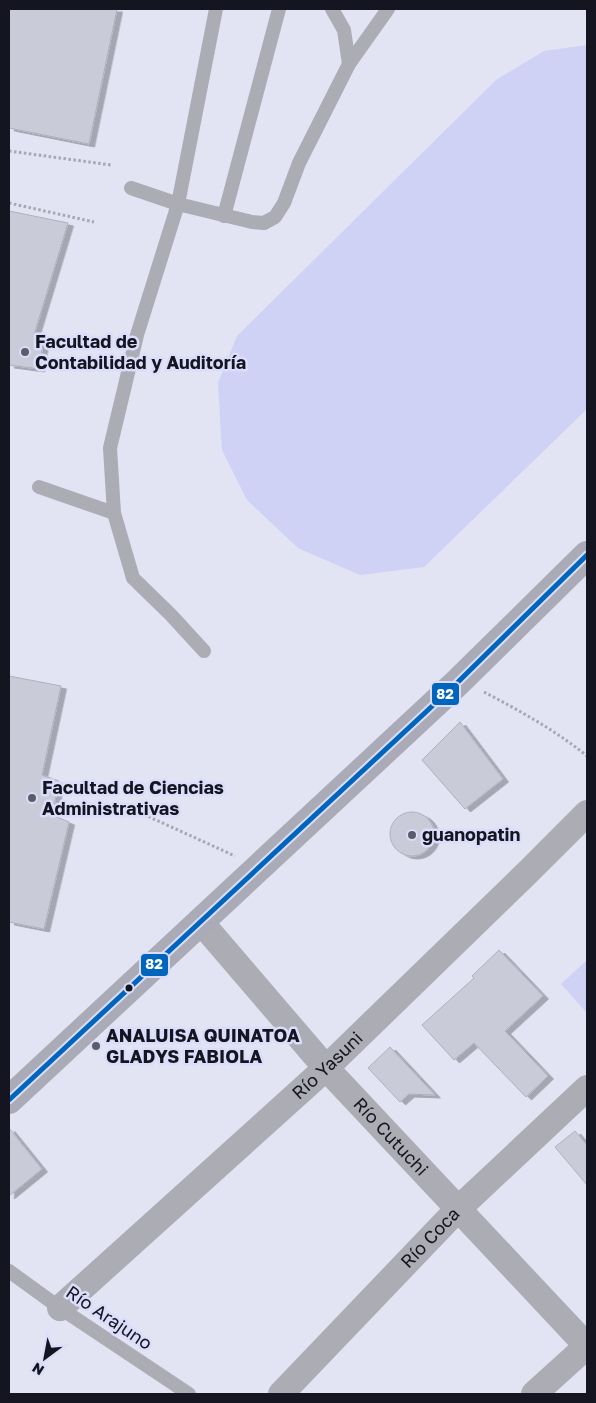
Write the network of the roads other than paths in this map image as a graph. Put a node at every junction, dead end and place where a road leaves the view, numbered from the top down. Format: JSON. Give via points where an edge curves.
{"nodes":[{"id":1,"x":216,"y":9,"type":"edge"},
{"id":2,"x":279,"y":9,"type":"edge"},
{"id":3,"x":332,"y":9,"type":"edge"},
{"id":4,"x":388,"y":9,"type":"edge"},
{"id":5,"x":349,"y":64,"type":"junction"},
{"id":6,"x":131,"y":188,"type":"dead end"},
{"id":7,"x":178,"y":204,"type":"junction"},
{"id":8,"x":224,"y":216,"type":"junction"},
{"id":9,"x":39,"y":487,"type":"dead end"},
{"id":10,"x":114,"y":512,"type":"junction"},
{"id":11,"x":587,"y":555,"type":"edge"},
{"id":12,"x":204,"y":651,"type":"dead end"},
{"id":13,"x":587,"y":813,"type":"edge"},
{"id":14,"x":200,"y":921,"type":"junction"},
{"id":15,"x":326,"y":1068,"type":"junction"},
{"id":16,"x":587,"y":1088,"type":"edge"},
{"id":17,"x":9,"y":1100,"type":"edge"},
{"id":18,"x":458,"y":1209,"type":"junction"},
{"id":19,"x":9,"y":1271,"type":"edge"},
{"id":20,"x":60,"y":1308,"type":"junction"},
{"id":21,"x":587,"y":1346,"type":"edge"},
{"id":22,"x":189,"y":1394,"type":"edge"},
{"id":23,"x":281,"y":1394,"type":"edge"},
{"id":24,"x":534,"y":1394,"type":"edge"}],
"edges":[{"from":1,"to":7,"type":"lane"},
{"from":2,"to":8,"type":"lane"},
{"from":3,"to":5,"type":"lane","via":[[344,30]]},
{"from":4,"to":5,"type":"lane"},
{"from":5,"to":8,"type":"lane","via":[[275,217],[264,223]]},
{"from":6,"to":7,"type":"lane"},
{"from":7,"to":8,"type":"lane"},
{"from":7,"to":10,"type":"lane","via":[[137,334],[110,448]]},
{"from":9,"to":10,"type":"lane"},
{"from":10,"to":12,"type":"lane","via":[[134,578]]},
{"from":11,"to":14,"type":"street","via":[[458,683]]},
{"from":13,"to":15,"type":"street","name":"Río Yasuni"},
{"from":14,"to":15,"type":"street","name":"Río Cutuchi"},
{"from":14,"to":17,"type":"street"},
{"from":15,"to":18,"type":"street","name":"Río Cutuchi"},
{"from":15,"to":20,"type":"street","name":"Río Yasuni"},
{"from":16,"to":18,"type":"street","name":"Río Coca"},
{"from":18,"to":21,"type":"street","name":"Río Cutuchi"},
{"from":18,"to":23,"type":"street","name":"Río Coca"},
{"from":19,"to":20,"type":"lane","name":"Río Arajuno"},
{"from":20,"to":22,"type":"lane","name":"Río Arajuno"},
{"from":21,"to":24,"type":"street"}]}
